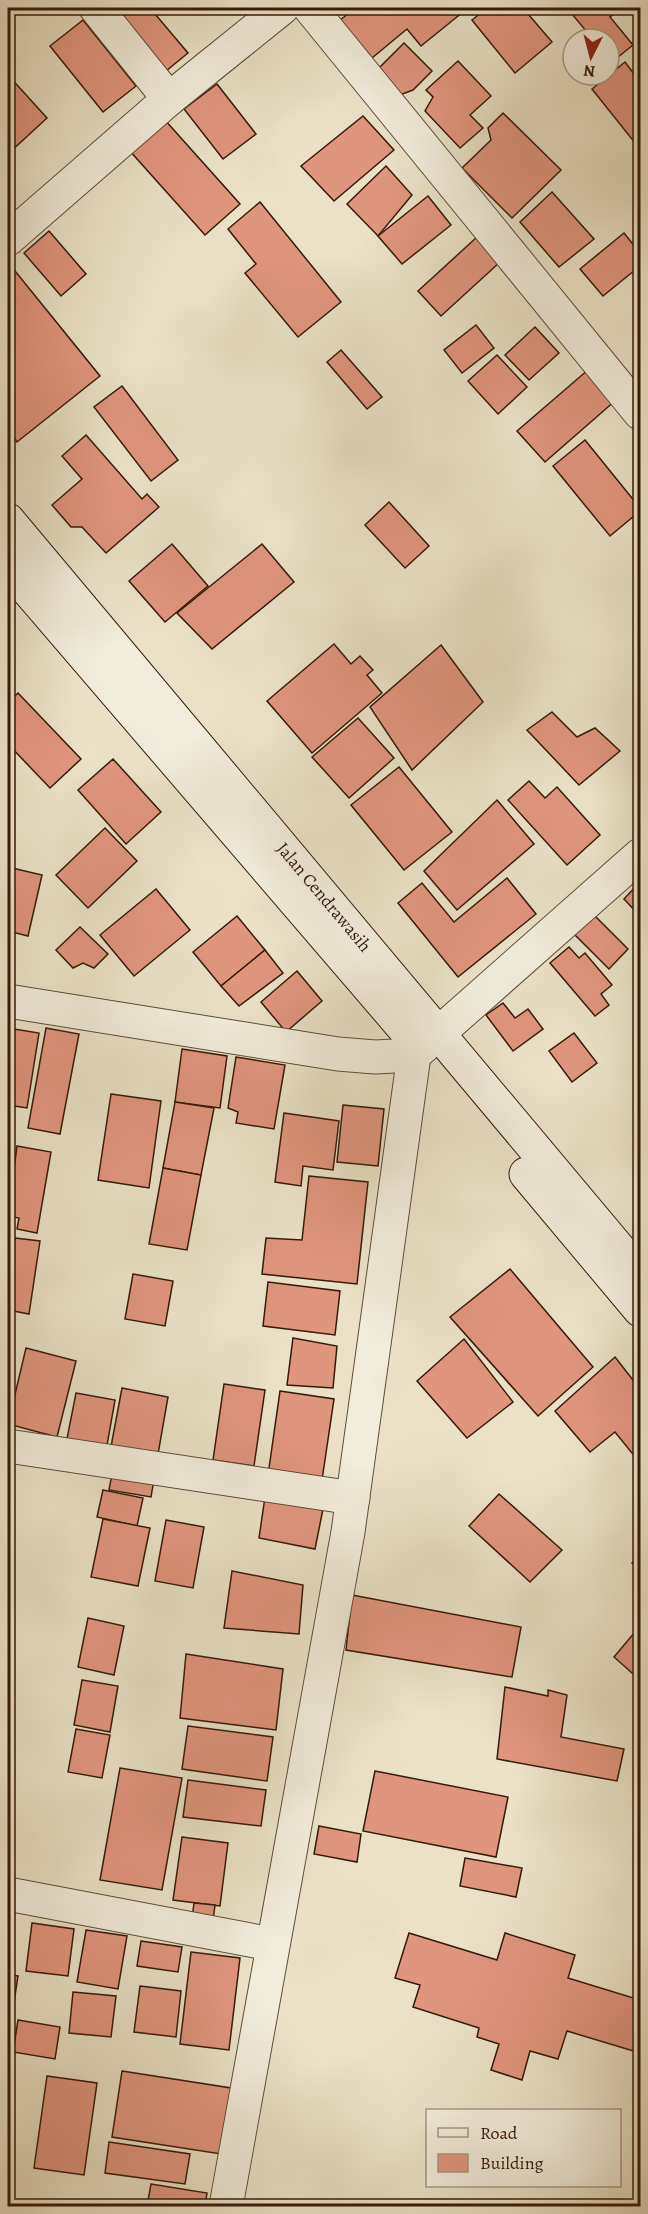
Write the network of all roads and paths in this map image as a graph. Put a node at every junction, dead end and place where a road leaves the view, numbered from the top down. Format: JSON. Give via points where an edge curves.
{"nodes":[{"id":1,"x":96,"y":8,"type":"edge"},
{"id":2,"x":282,"y":8,"type":"edge"},
{"id":3,"x":310,"y":8,"type":"edge"},
{"id":4,"x":169,"y":99,"type":"junction"},
{"id":5,"x":8,"y":239,"type":"edge"},
{"id":6,"x":640,"y":413,"type":"edge"},
{"id":7,"x":8,"y":520,"type":"edge"},
{"id":8,"x":8,"y":567,"type":"edge"},
{"id":9,"x":640,"y":855,"type":"edge"},
{"id":10,"x":8,"y":1001,"type":"edge"},
{"id":11,"x":425,"y":1046,"type":"junction"},
{"id":12,"x":640,"y":1274,"type":"edge"},
{"id":13,"x":640,"y":1310,"type":"edge"},
{"id":14,"x":8,"y":1446,"type":"edge"},
{"id":15,"x":353,"y":1498,"type":"junction"},
{"id":16,"x":8,"y":1894,"type":"edge"},
{"id":17,"x":271,"y":1944,"type":"junction"},
{"id":18,"x":226,"y":2206,"type":"edge"}],
"edges":[{"from":1,"to":4,"type":"street"},
{"from":2,"to":4,"type":"street"},
{"from":3,"to":6,"type":"street"},
{"from":4,"to":5,"type":"street"},
{"from":7,"to":11,"type":"street","name":"Jalan Cendrawasih"},
{"from":8,"to":11,"type":"street","name":"Jalan Cendrawasih"},
{"from":9,"to":11,"type":"street"},
{"from":10,"to":11,"type":"street","via":[[338,1054],[375,1057]]},
{"from":11,"to":12,"type":"street","name":"Jalan Cendrawasih"},
{"from":11,"to":13,"type":"street","name":"Jalan Cendrawasih"},
{"from":11,"to":15,"type":"street"},
{"from":14,"to":15,"type":"street"},
{"from":15,"to":17,"type":"street"},
{"from":16,"to":17,"type":"street"},
{"from":17,"to":18,"type":"street"}]}
